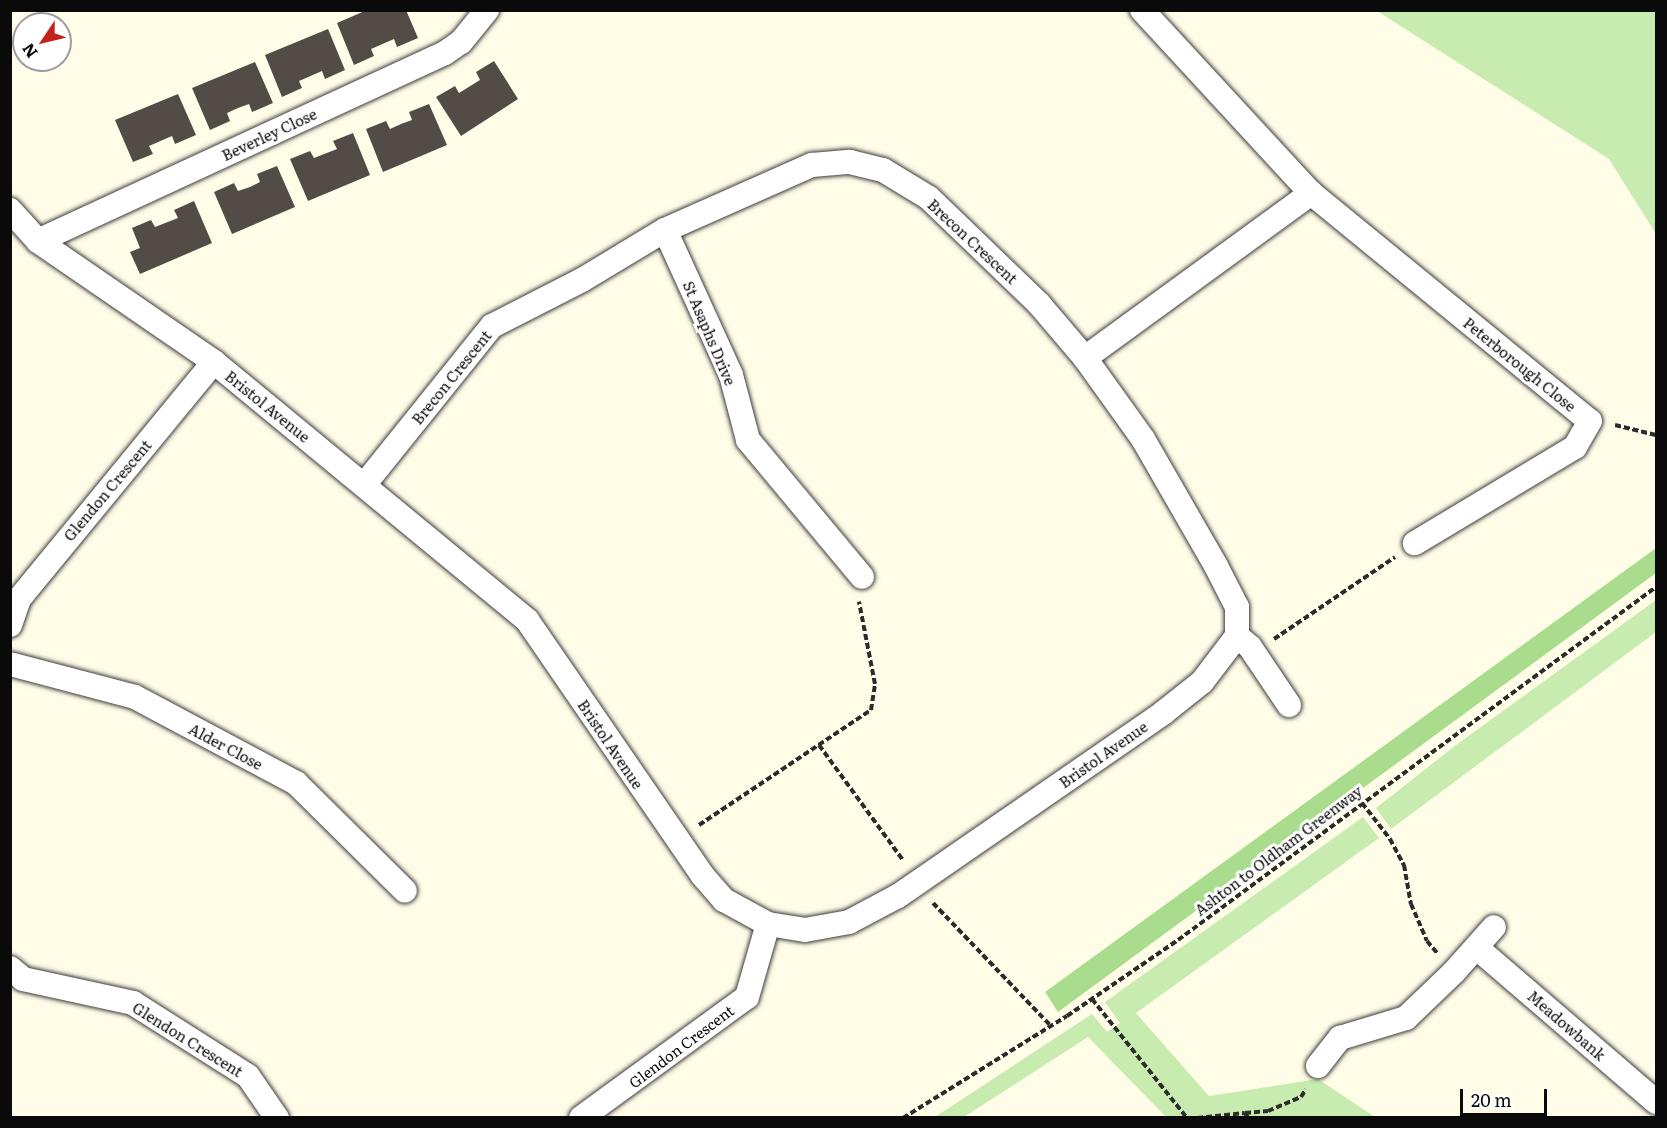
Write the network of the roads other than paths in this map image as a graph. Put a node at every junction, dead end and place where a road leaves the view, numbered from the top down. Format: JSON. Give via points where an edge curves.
{"nodes":[{"id":1,"x":487,"y":10,"type":"edge"},
{"id":2,"x":1142,"y":10,"type":"edge"},
{"id":3,"x":1311,"y":193,"type":"junction"},
{"id":4,"x":10,"y":210,"type":"edge"},
{"id":5,"x":665,"y":230,"type":"junction"},
{"id":6,"x":38,"y":241,"type":"junction"},
{"id":7,"x":1085,"y":358,"type":"junction"},
{"id":8,"x":214,"y":362,"type":"junction"},
{"id":9,"x":364,"y":485,"type":"junction"},
{"id":10,"x":1415,"y":543,"type":"road end"},
{"id":11,"x":862,"y":577,"type":"road end"},
{"id":12,"x":10,"y":625,"type":"edge"},
{"id":13,"x":1245,"y":644,"type":"junction"},
{"id":14,"x":10,"y":664,"type":"edge"},
{"id":15,"x":1290,"y":705,"type":"dead end"},
{"id":16,"x":405,"y":891,"type":"dead end"},
{"id":17,"x":768,"y":924,"type":"junction"},
{"id":18,"x":1494,"y":927,"type":"dead end"},
{"id":19,"x":1477,"y":948,"type":"junction"},
{"id":20,"x":10,"y":968,"type":"edge"},
{"id":21,"x":1317,"y":1066,"type":"road end"},
{"id":22,"x":1656,"y":1102,"type":"edge"},
{"id":23,"x":277,"y":1118,"type":"edge"},
{"id":24,"x":581,"y":1118,"type":"edge"}],
"edges":[{"from":1,"to":6,"type":"street","name":"Beverley Close","via":[[461,42],[445,52]]},
{"from":2,"to":3,"type":"street","name":"Peterborough Close"},
{"from":3,"to":7,"type":"street"},
{"from":3,"to":10,"type":"street","name":"Peterborough Close","via":[[1590,421],[1575,447]]},
{"from":4,"to":6,"type":"street","name":"Bristol Avenue"},
{"from":5,"to":7,"type":"street","name":"Brecon Crescent","via":[[812,165],[850,162],[883,170],[929,198],[974,238]]},
{"from":5,"to":9,"type":"street","name":"Brecon Crescent","via":[[582,280],[492,326]]},
{"from":5,"to":11,"type":"street","name":"St Asaphs Drive","via":[[731,375],[748,440]]},
{"from":6,"to":8,"type":"street","name":"Bristol Avenue"},
{"from":7,"to":13,"type":"street","name":"Brecon Crescent","via":[[1143,439],[1216,566],[1237,607]]},
{"from":8,"to":9,"type":"street","name":"Bristol Avenue"},
{"from":8,"to":12,"type":"street","name":"Glendon Crescent","via":[[19,599]]},
{"from":9,"to":17,"type":"street","name":"Bristol Avenue","via":[[527,620],[676,840],[724,900]]},
{"from":13,"to":15,"type":"street"},
{"from":13,"to":17,"type":"street","name":"Bristol Avenue","via":[[1163,713],[918,883],[849,922],[805,930]]},
{"from":14,"to":16,"type":"street","name":"Alder Close","via":[[135,697],[296,783]]},
{"from":17,"to":24,"type":"street","name":"Glendon Crescent","via":[[747,997]]},
{"from":18,"to":19,"type":"street"},
{"from":19,"to":21,"type":"street","via":[[1406,1018],[1340,1038]]},
{"from":19,"to":22,"type":"street","name":"Meadowbank"},
{"from":20,"to":23,"type":"street","name":"Glendon Crescent","via":[[23,979],[133,1003],[248,1076]]}]}
